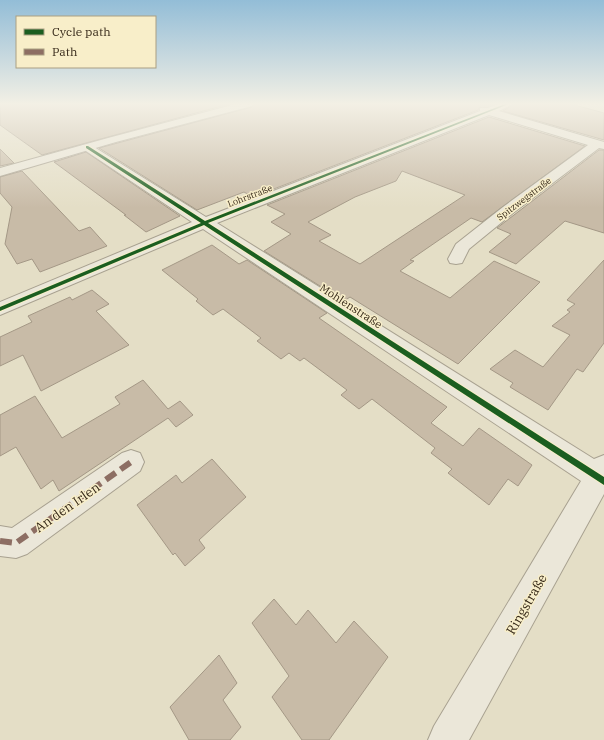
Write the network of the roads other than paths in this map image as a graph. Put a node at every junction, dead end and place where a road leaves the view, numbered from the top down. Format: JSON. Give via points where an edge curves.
{"nodes":[{"id":1,"x":119,"y":139,"type":"edge"},
{"id":2,"x":421,"y":139,"type":"edge"},
{"id":3,"x":579,"y":139,"type":"edge"},
{"id":4,"x":601,"y":145,"type":"edge"},
{"id":5,"x":87,"y":147,"type":"junction"},
{"id":6,"x":0,"y":172,"type":"edge"},
{"id":7,"x":204,"y":223,"type":"junction"},
{"id":8,"x":456,"y":259,"type":"dead end"},
{"id":9,"x":0,"y":309,"type":"edge"},
{"id":10,"x":131,"y":462,"type":"dead end"},
{"id":11,"x":602,"y":475,"type":"edge"},
{"id":12,"x":0,"y":541,"type":"edge"},
{"id":13,"x":448,"y":740,"type":"edge"}],
"edges":[{"from":1,"to":5,"type":"street"},
{"from":2,"to":7,"type":"street","name":"Lohrstraße"},
{"from":3,"to":4,"type":"street"},
{"from":4,"to":8,"type":"street","name":"Spitzwegstraße","via":[[502,215],[462,248]]},
{"from":5,"to":6,"type":"street"},
{"from":5,"to":7,"type":"street","name":"Mohlenstraße"},
{"from":7,"to":9,"type":"street","name":"Lohrstraße"},
{"from":7,"to":11,"type":"street","name":"Mohlenstraße"},
{"from":10,"to":12,"type":"street","name":"An den Irlen","via":[[16,543]]},
{"from":11,"to":13,"type":"street","name":"Ringstraße"}]}
